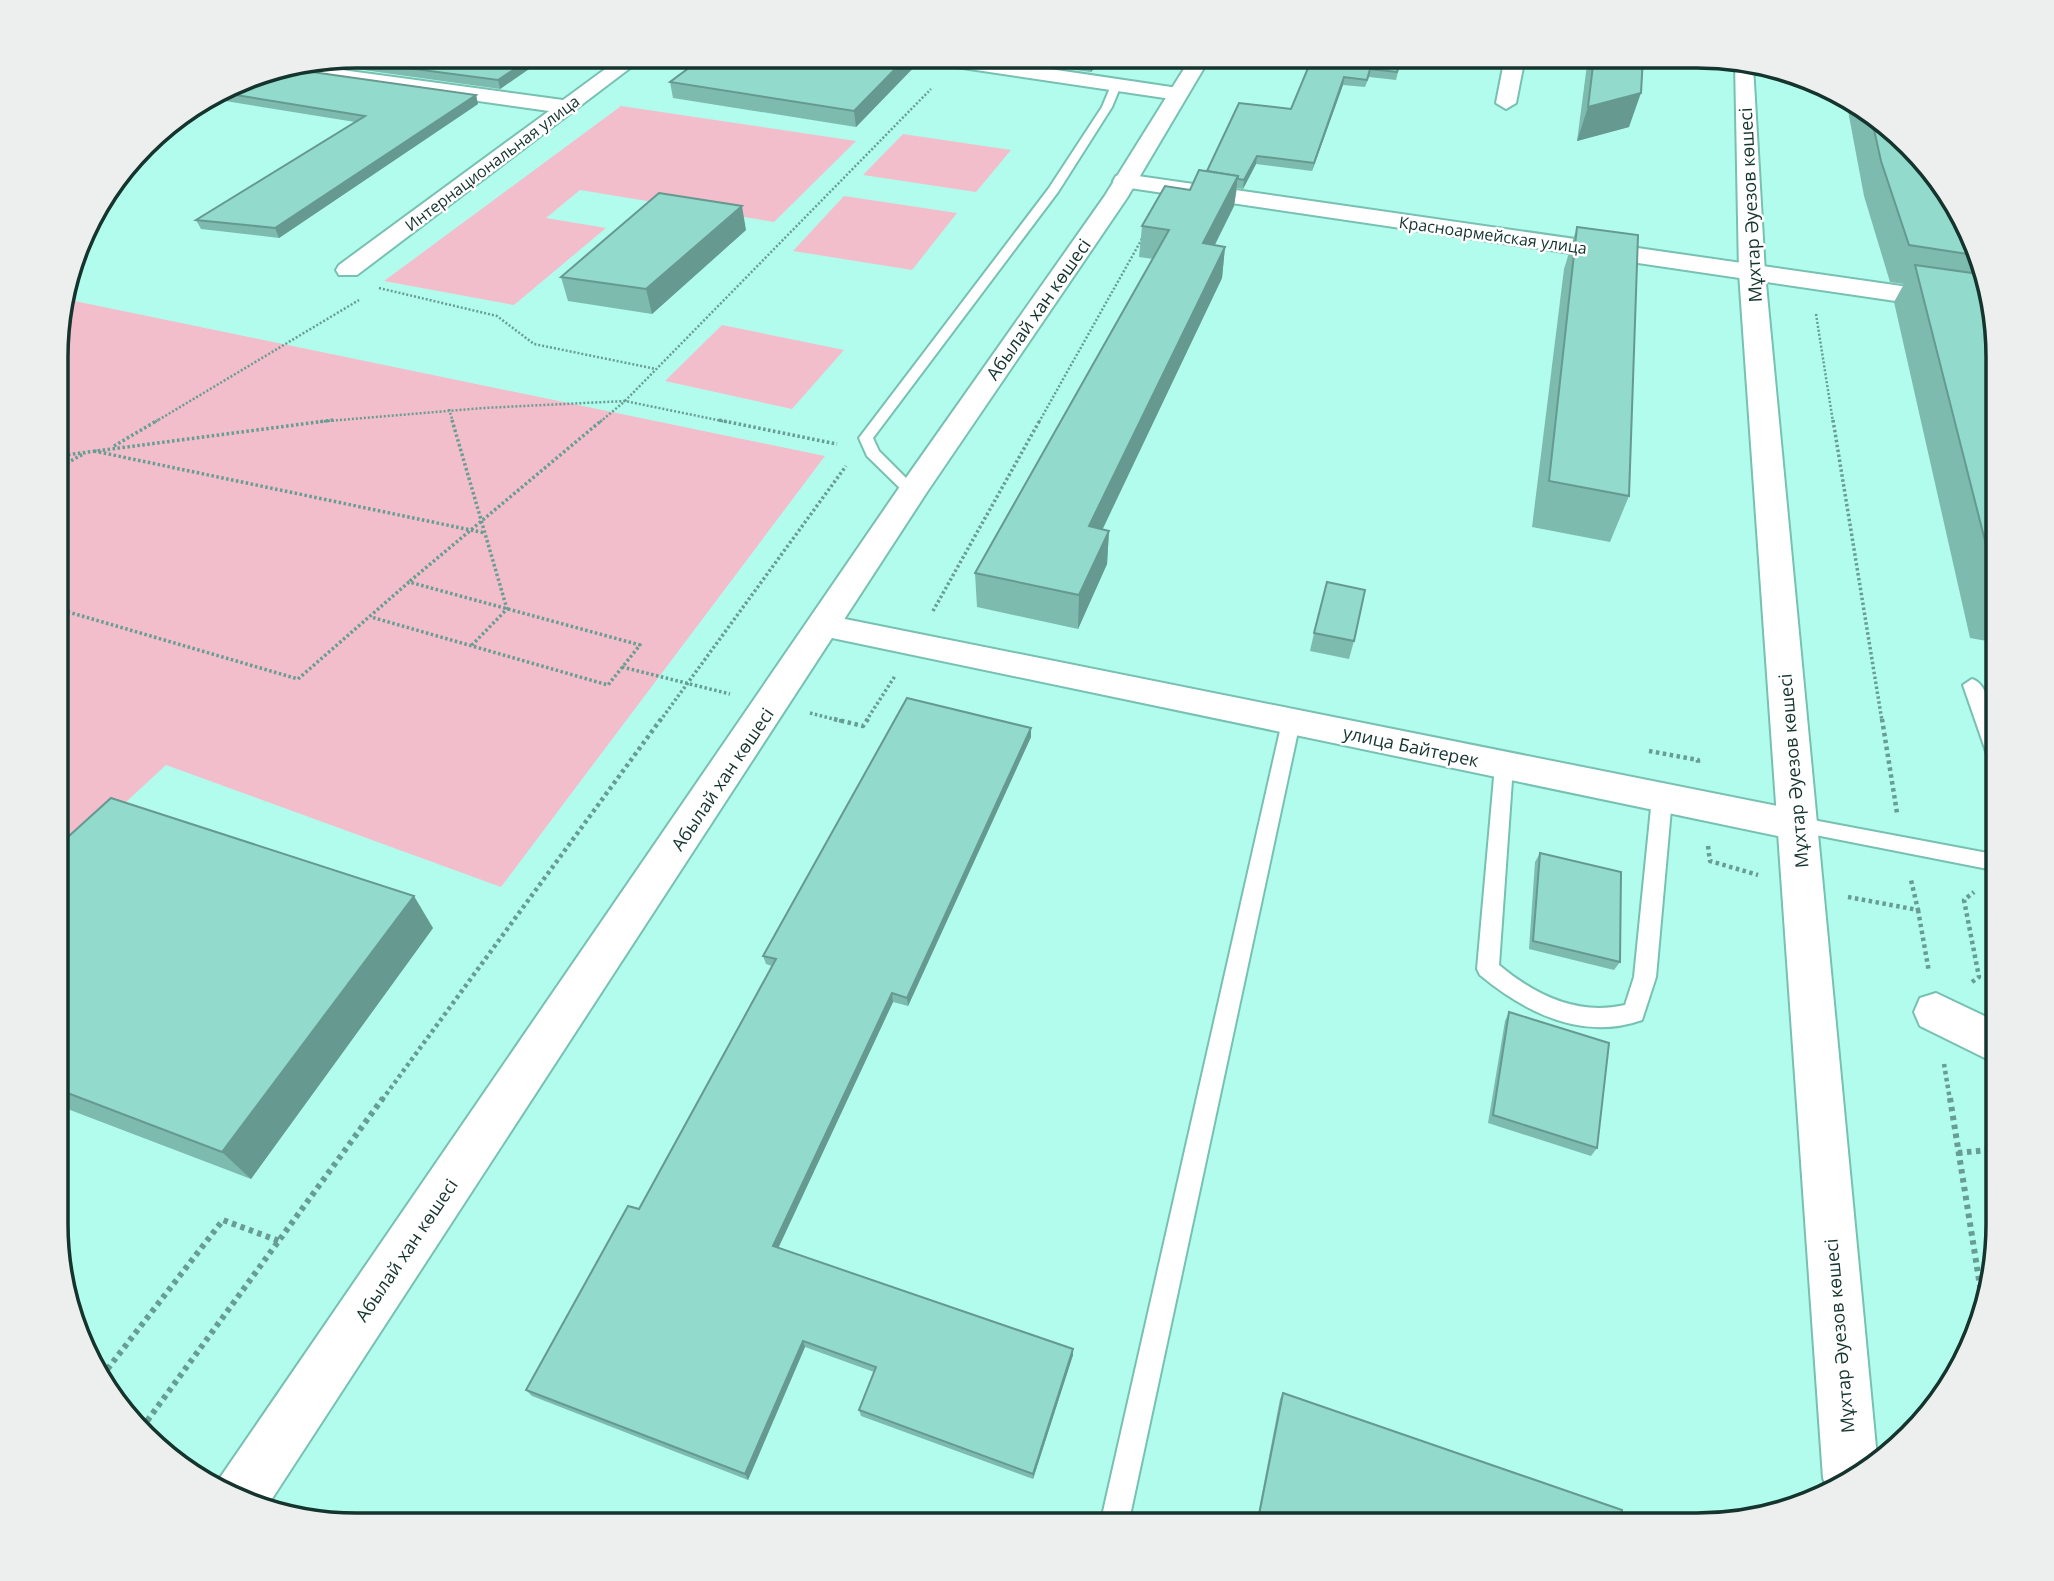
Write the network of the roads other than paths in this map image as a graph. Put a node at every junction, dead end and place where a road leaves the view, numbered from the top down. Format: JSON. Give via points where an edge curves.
{"nodes":[{"id":1,"x":619,"y":68,"type":"edge"},
{"id":2,"x":1004,"y":68,"type":"edge"},
{"id":3,"x":1194,"y":68,"type":"edge"},
{"id":4,"x":1513,"y":68,"type":"edge"},
{"id":5,"x":314,"y":72,"type":"edge"},
{"id":6,"x":1743,"y":72,"type":"edge"},
{"id":7,"x":1116,"y":85,"type":"junction"},
{"id":8,"x":1178,"y":94,"type":"junction"},
{"id":9,"x":1506,"y":103,"type":"dead end"},
{"id":10,"x":565,"y":107,"type":"junction"},
{"id":11,"x":1124,"y":181,"type":"junction"},
{"id":12,"x":348,"y":270,"type":"road end"},
{"id":13,"x":1752,"y":273,"type":"junction"},
{"id":14,"x":1973,"y":304,"type":"edge"},
{"id":15,"x":912,"y":492,"type":"junction"},
{"id":16,"x":825,"y":626,"type":"junction"},
{"id":17,"x":1972,"y":685,"type":"dead end"},
{"id":18,"x":1291,"y":722,"type":"junction"},
{"id":19,"x":1986,"y":725,"type":"edge"},
{"id":20,"x":1504,"y":765,"type":"junction"},
{"id":21,"x":1662,"y":798,"type":"junction"},
{"id":22,"x":1797,"y":825,"type":"junction"},
{"id":23,"x":1986,"y":861,"type":"edge"},
{"id":24,"x":1936,"y":1012,"type":"road end"},
{"id":25,"x":1986,"y":1038,"type":"edge"},
{"id":26,"x":1850,"y":1468,"type":"edge"},
{"id":27,"x":244,"y":1490,"type":"edge"},
{"id":28,"x":1117,"y":1513,"type":"edge"}],
"edges":[{"from":1,"to":10,"type":"street","name":"Интернациональная улица"},
{"from":2,"to":7,"type":"street"},
{"from":3,"to":8,"type":"street","name":"Абылай хан көшесі"},
{"from":4,"to":9,"type":"street"},
{"from":5,"to":10,"type":"street"},
{"from":6,"to":13,"type":"street","name":"Мұхтар Әуезов көшесі"},
{"from":7,"to":8,"type":"street"},
{"from":7,"to":15,"type":"lane","via":[[1054,190],[866,438],[872,453]]},
{"from":8,"to":11,"type":"street","name":"Абылай хан көшесі"},
{"from":10,"to":12,"type":"street","name":"Интернациональная улица"},
{"from":11,"to":13,"type":"street","name":"Красноармейская улица"},
{"from":11,"to":15,"type":"street","name":"Абылай хан көшесі"},
{"from":13,"to":14,"type":"street","name":"Красноармейская улица"},
{"from":13,"to":22,"type":"street","name":"Мұхтар Әуезов көшесі"},
{"from":15,"to":16,"type":"street","name":"Абылай хан көшесі"},
{"from":16,"to":18,"type":"street","name":"улица Байтерек"},
{"from":16,"to":27,"type":"street","name":"Абылай хан көшесі"},
{"from":17,"to":19,"type":"lane"},
{"from":18,"to":20,"type":"street","name":"улица Байтерек"},
{"from":18,"to":28,"type":"lane"},
{"from":20,"to":21,"type":"street","name":"улица Байтерек"},
{"from":20,"to":21,"type":"lane","via":[[1488,969],[1509,988],[1559,1013],[1610,1021],[1634,1013],[1645,977]]},
{"from":21,"to":22,"type":"street","name":"улица Байтерек"},
{"from":22,"to":23,"type":"lane","name":"улица Байтерек"},
{"from":22,"to":26,"type":"street","name":"Мұхтар Әуезов көшесі"},
{"from":24,"to":25,"type":"street"}]}
